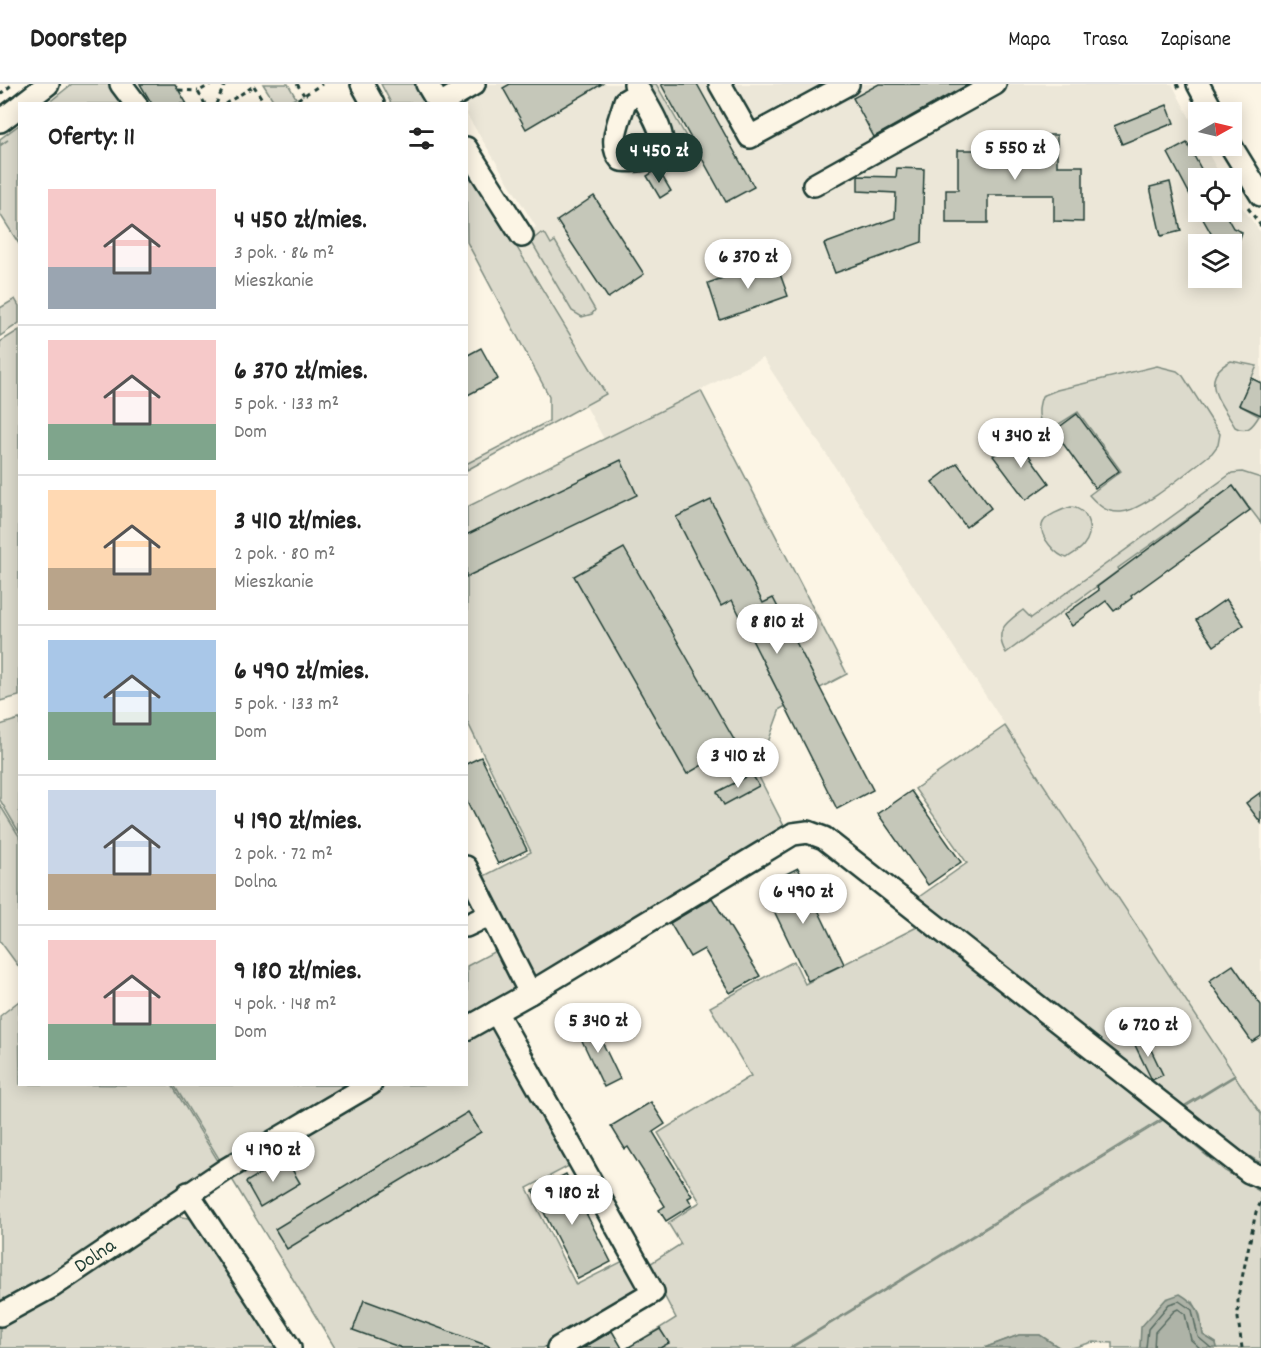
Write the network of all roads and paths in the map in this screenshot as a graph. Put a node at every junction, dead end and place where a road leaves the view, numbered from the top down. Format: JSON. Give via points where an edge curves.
{"nodes":[{"id":1,"x":13,"y":84,"type":"edge"},
{"id":2,"x":48,"y":84,"type":"edge"},
{"id":3,"x":121,"y":84,"type":"edge"},
{"id":4,"x":211,"y":84,"type":"edge"},
{"id":5,"x":225,"y":84,"type":"edge"},
{"id":6,"x":297,"y":84,"type":"edge"},
{"id":7,"x":322,"y":84,"type":"edge"},
{"id":8,"x":362,"y":84,"type":"edge"},
{"id":9,"x":426,"y":84,"type":"edge"},
{"id":10,"x":474,"y":84,"type":"edge"},
{"id":11,"x":720,"y":84,"type":"edge"},
{"id":12,"x":848,"y":84,"type":"edge"},
{"id":13,"x":995,"y":84,"type":"edge"},
{"id":14,"x":1198,"y":84,"type":"edge"},
{"id":15,"x":254,"y":85,"type":"edge"},
{"id":16,"x":179,"y":90,"type":"dead end"},
{"id":17,"x":200,"y":91,"type":"junction"},
{"id":18,"x":0,"y":94,"type":"edge"},
{"id":19,"x":304,"y":95,"type":"junction"},
{"id":20,"x":25,"y":102,"type":"edge"},
{"id":21,"x":134,"y":102,"type":"edge"},
{"id":22,"x":204,"y":102,"type":"edge"},
{"id":23,"x":217,"y":102,"type":"edge"},
{"id":24,"x":228,"y":102,"type":"edge"},
{"id":25,"x":264,"y":102,"type":"edge"},
{"id":26,"x":293,"y":102,"type":"edge"},
{"id":27,"x":372,"y":102,"type":"edge"},
{"id":28,"x":438,"y":102,"type":"edge"},
{"id":29,"x":442,"y":102,"type":"edge"},
{"id":30,"x":1208,"y":102,"type":"edge"},
{"id":31,"x":18,"y":107,"type":"edge"},
{"id":32,"x":0,"y":121,"type":"edge"},
{"id":33,"x":468,"y":151,"type":"edge"},
{"id":34,"x":1237,"y":156,"type":"edge"},
{"id":35,"x":814,"y":185,"type":"dead end"},
{"id":36,"x":1261,"y":195,"type":"edge"},
{"id":37,"x":522,"y":236,"type":"dead end"},
{"id":38,"x":468,"y":871,"type":"edge"},
{"id":39,"x":489,"y":915,"type":"junction"},
{"id":40,"x":468,"y":925,"type":"edge"},
{"id":41,"x":530,"y":993,"type":"junction"},
{"id":42,"x":496,"y":1012,"type":"junction"},
{"id":43,"x":468,"y":1028,"type":"edge"},
{"id":44,"x":368,"y":1086,"type":"edge"},
{"id":45,"x":1261,"y":1177,"type":"edge"},
{"id":46,"x":188,"y":1193,"type":"junction"},
{"id":47,"x":1261,"y":1202,"type":"edge"},
{"id":48,"x":0,"y":1315,"type":"edge"},
{"id":49,"x":290,"y":1348,"type":"edge"},
{"id":50,"x":558,"y":1348,"type":"edge"},
{"id":51,"x":1242,"y":1348,"type":"edge"}],
"edges":[{"from":1,"to":18,"type":"path"},
{"from":2,"to":20,"type":"street"},
{"from":3,"to":21,"type":"street"},
{"from":4,"to":17,"type":"path"},
{"from":5,"to":23,"type":"path"},
{"from":6,"to":19,"type":"path"},
{"from":7,"to":19,"type":"path"},
{"from":8,"to":27,"type":"street"},
{"from":9,"to":28,"type":"street"},
{"from":10,"to":29,"type":"street"},
{"from":11,"to":12,"type":"street","via":[[750,137]]},
{"from":13,"to":35,"type":"street"},
{"from":14,"to":30,"type":"street"},
{"from":15,"to":24,"type":"path"},
{"from":15,"to":25,"type":"path"},
{"from":16,"to":17,"type":"path"},
{"from":17,"to":22,"type":"path"},
{"from":19,"to":26,"type":"path"},
{"from":31,"to":32,"type":"street"},
{"from":33,"to":37,"type":"street"},
{"from":34,"to":36,"type":"street"},
{"from":38,"to":39,"type":"street"},
{"from":39,"to":40,"type":"street"},
{"from":39,"to":41,"type":"street"},
{"from":41,"to":42,"type":"street"},
{"from":41,"to":45,"type":"street","via":[[793,834],[808,832],[824,838],[1192,1128]]},
{"from":42,"to":43,"type":"street"},
{"from":42,"to":50,"type":"street","via":[[653,1292]]},
{"from":44,"to":46,"type":"street","name":"Dolna"},
{"from":46,"to":48,"type":"street","name":"Dolna","via":[[53,1286]]},
{"from":46,"to":49,"type":"street"},
{"from":47,"to":51,"type":"path","via":[[1238,1297]]}]}
